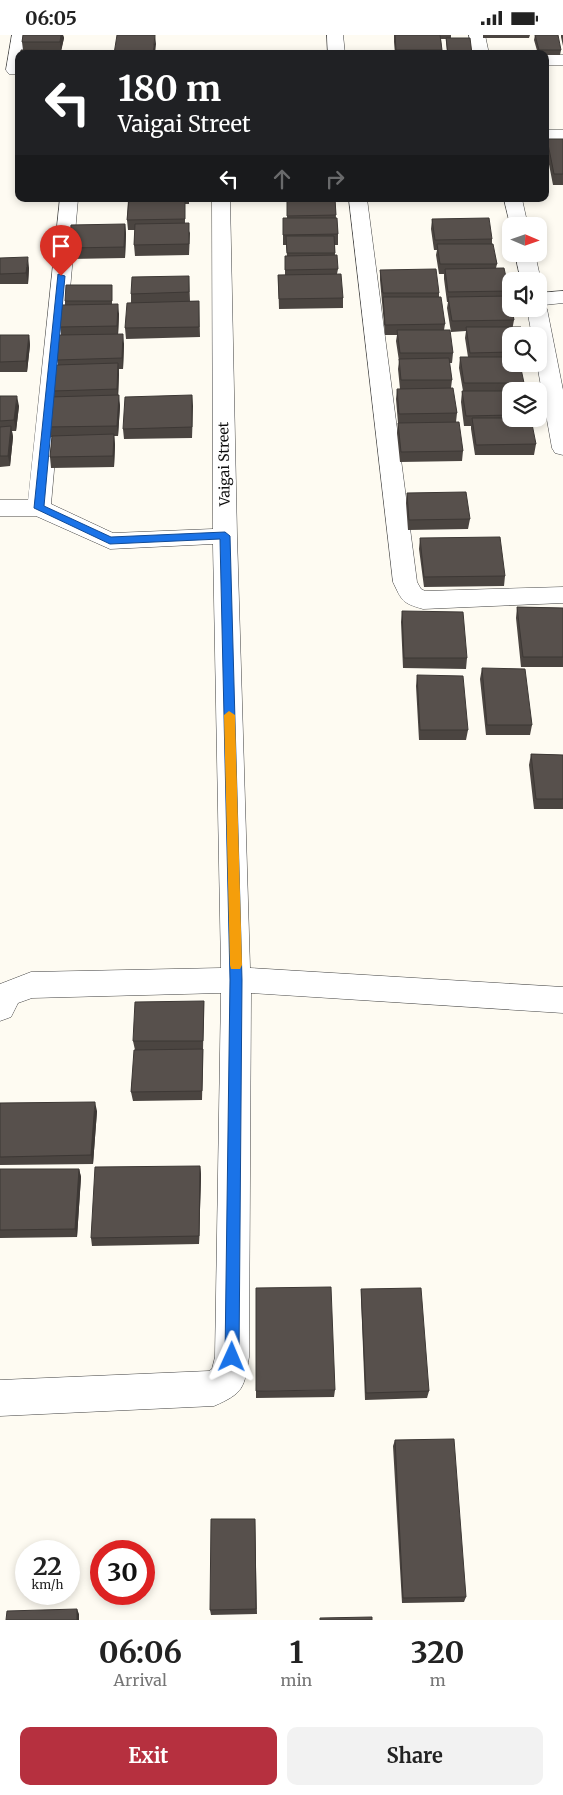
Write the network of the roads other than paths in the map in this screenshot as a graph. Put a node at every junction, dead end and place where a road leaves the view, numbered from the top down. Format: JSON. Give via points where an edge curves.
{"nodes":[{"id":1,"x":20,"y":35,"type":"edge"},
{"id":2,"x":335,"y":35,"type":"edge"},
{"id":3,"x":477,"y":35,"type":"edge"},
{"id":4,"x":16,"y":50,"type":"edge"},
{"id":5,"x":337,"y":50,"type":"edge"},
{"id":6,"x":480,"y":50,"type":"edge"},
{"id":7,"x":15,"y":54,"type":"edge"},
{"id":8,"x":563,"y":60,"type":"edge"},
{"id":9,"x":549,"y":61,"type":"edge"},
{"id":10,"x":11,"y":70,"type":"edge"},
{"id":11,"x":549,"y":135,"type":"edge"},
{"id":12,"x":563,"y":135,"type":"edge"},
{"id":13,"x":69,"y":202,"type":"edge"},
{"id":14,"x":222,"y":202,"type":"edge"},
{"id":15,"x":358,"y":202,"type":"edge"},
{"id":16,"x":514,"y":202,"type":"edge"},
{"id":17,"x":517,"y":217,"type":"edge"},
{"id":18,"x":563,"y":297,"type":"edge"},
{"id":19,"x":547,"y":298,"type":"edge"},
{"id":20,"x":539,"y":317,"type":"edge"},
{"id":21,"x":555,"y":359,"type":"edge"},
{"id":22,"x":563,"y":448,"type":"edge"},
{"id":23,"x":0,"y":508,"type":"edge"},
{"id":24,"x":39,"y":508,"type":"junction"},
{"id":25,"x":225,"y":536,"type":"junction"},
{"id":26,"x":563,"y":595,"type":"edge"},
{"id":27,"x":236,"y":980,"type":"junction"},
{"id":28,"x":563,"y":1000,"type":"edge"},
{"id":29,"x":0,"y":1008,"type":"edge"},
{"id":30,"x":0,"y":1398,"type":"edge"}],
"edges":[{"from":1,"to":4,"type":"street"},
{"from":2,"to":5,"type":"street"},
{"from":3,"to":6,"type":"street"},
{"from":7,"to":10,"type":"street"},
{"from":8,"to":9,"type":"street"},
{"from":11,"to":12,"type":"street"},
{"from":13,"to":24,"type":"street"},
{"from":14,"to":25,"type":"street","name":"Vaigai Street"},
{"from":15,"to":26,"type":"street","via":[[406,582],[411,595],[423,600]]},
{"from":16,"to":17,"type":"street"},
{"from":18,"to":19,"type":"street"},
{"from":20,"to":21,"type":"street"},
{"from":21,"to":22,"type":"street"},
{"from":23,"to":24,"type":"street"},
{"from":24,"to":25,"type":"street","via":[[110,541]]},
{"from":25,"to":27,"type":"street","name":"Vaigai Street"},
{"from":27,"to":28,"type":"street"},
{"from":27,"to":29,"type":"street","via":[[31,985],[7,995]]},
{"from":27,"to":30,"type":"street","name":"Vaigai Street","via":[[232,1357],[228,1379],[214,1388]]}]}
